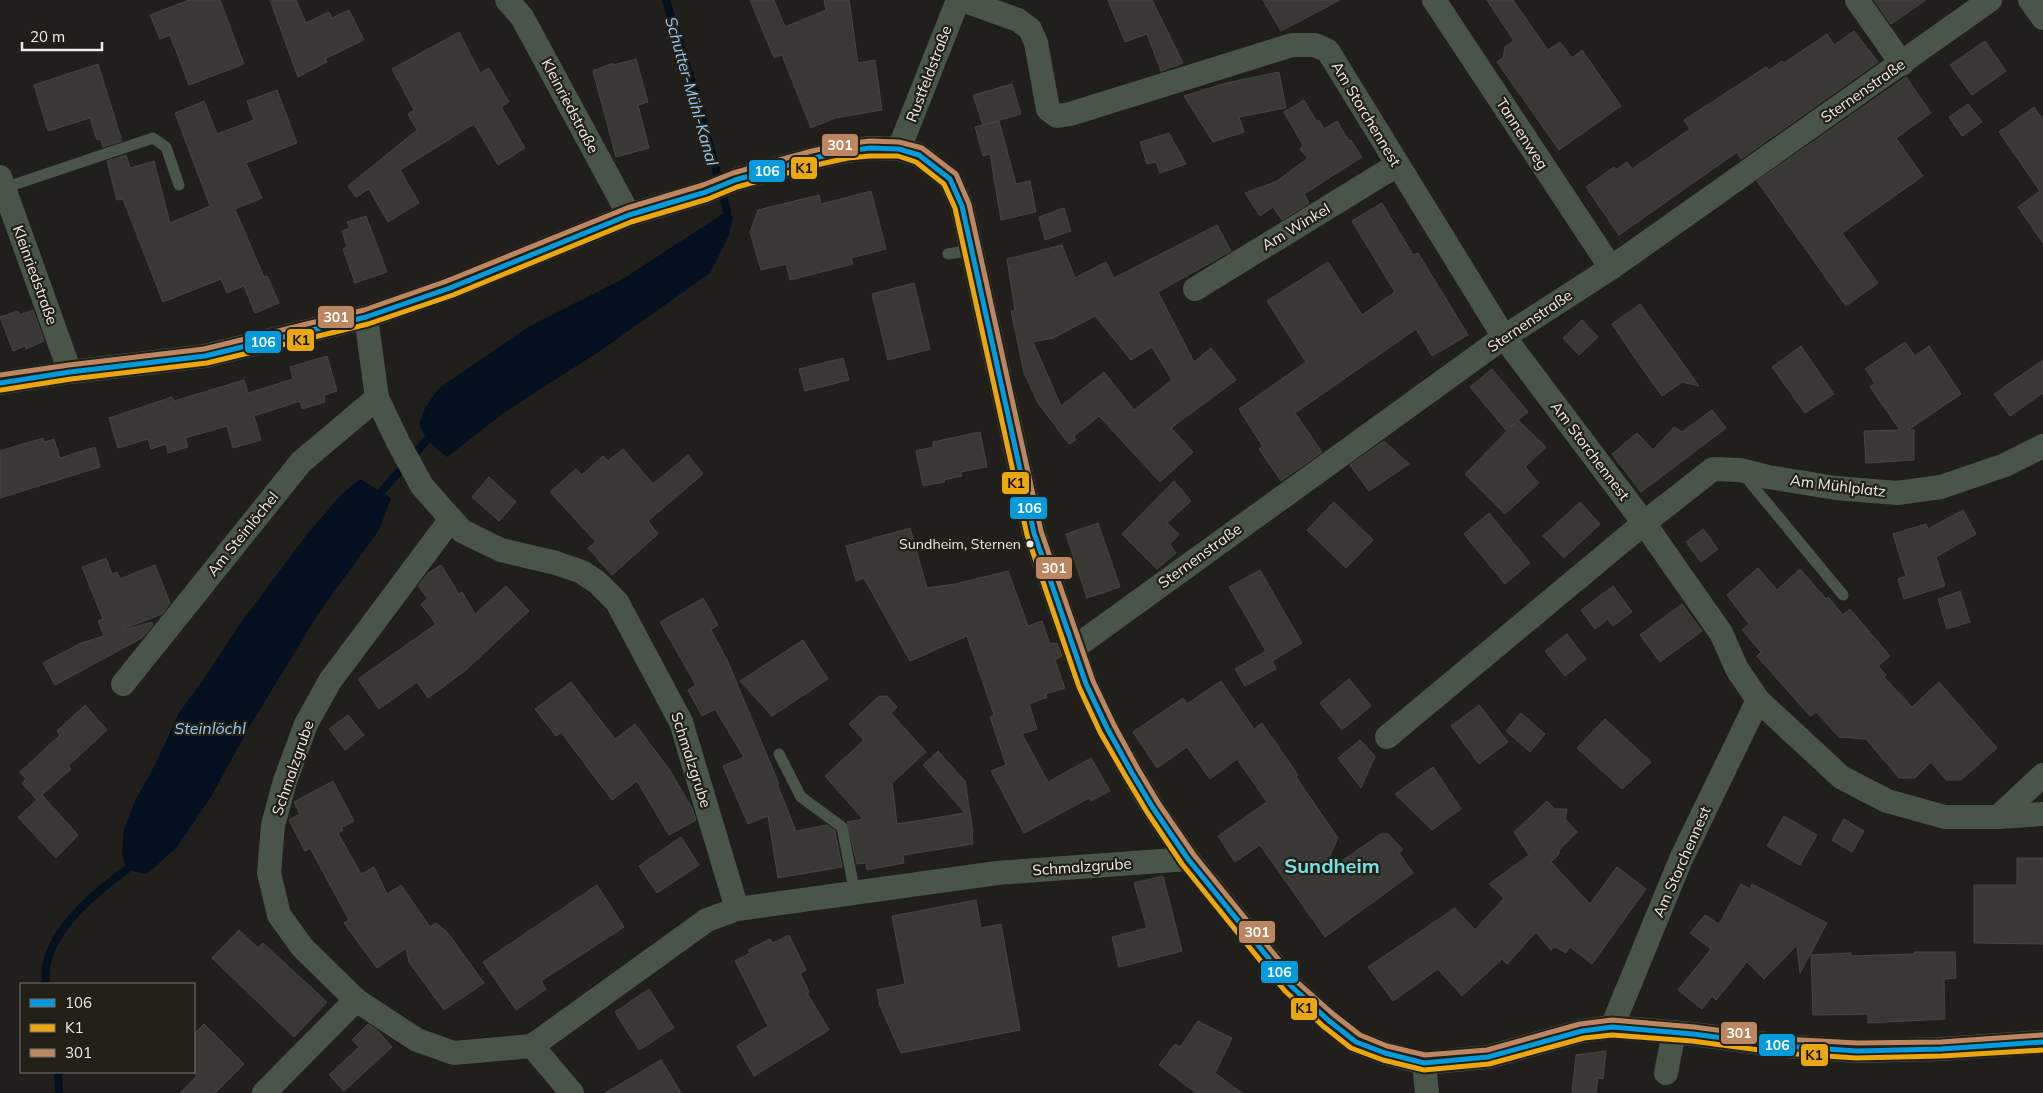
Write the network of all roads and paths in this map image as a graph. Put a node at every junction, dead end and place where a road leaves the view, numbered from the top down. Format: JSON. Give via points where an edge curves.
{"nodes":[{"id":1,"x":507,"y":0,"type":"edge"},
{"id":2,"x":960,"y":0,"type":"edge"},
{"id":3,"x":1434,"y":0,"type":"edge"},
{"id":4,"x":1857,"y":0,"type":"edge"},
{"id":5,"x":1990,"y":0,"type":"edge"},
{"id":6,"x":2030,"y":0,"type":"edge"},
{"id":7,"x":2043,"y":18,"type":"edge"},
{"id":8,"x":1902,"y":64,"type":"junction"},
{"id":9,"x":900,"y":149,"type":"junction"},
{"id":10,"x":1397,"y":165,"type":"junction"},
{"id":11,"x":2,"y":183,"type":"edge"},
{"id":12,"x":179,"y":185,"type":"dead end"},
{"id":13,"x":629,"y":215,"type":"junction"},
{"id":14,"x":971,"y":250,"type":"junction"},
{"id":15,"x":948,"y":254,"type":"dead end"},
{"id":16,"x":1611,"y":268,"type":"junction"},
{"id":17,"x":1195,"y":289,"type":"dead end"},
{"id":18,"x":366,"y":317,"type":"junction"},
{"id":19,"x":1504,"y":336,"type":"junction"},
{"id":20,"x":70,"y":372,"type":"junction"},
{"id":21,"x":0,"y":383,"type":"edge"},
{"id":22,"x":377,"y":398,"type":"junction"},
{"id":23,"x":2043,"y":446,"type":"edge"},
{"id":24,"x":1740,"y":470,"type":"junction"},
{"id":25,"x":451,"y":519,"type":"junction"},
{"id":26,"x":1644,"y":523,"type":"junction"},
{"id":27,"x":1843,"y":595,"type":"dead end"},
{"id":28,"x":1074,"y":648,"type":"junction"},
{"id":29,"x":123,"y":684,"type":"dead end"},
{"id":30,"x":1758,"y":700,"type":"junction"},
{"id":31,"x":1387,"y":736,"type":"dead end"},
{"id":32,"x":780,"y":754,"type":"dead end"},
{"id":33,"x":2043,"y":775,"type":"edge"},
{"id":34,"x":2043,"y":814,"type":"edge"},
{"id":35,"x":1998,"y":817,"type":"junction"},
{"id":36,"x":1188,"y":859,"type":"junction"},
{"id":37,"x":855,"y":894,"type":"junction"},
{"id":38,"x":738,"y":909,"type":"junction"},
{"id":39,"x":356,"y":1000,"type":"junction"},
{"id":40,"x":1612,"y":1027,"type":"junction"},
{"id":41,"x":1674,"y":1032,"type":"junction"},
{"id":42,"x":2043,"y":1042,"type":"edge"},
{"id":43,"x":532,"y":1046,"type":"junction"},
{"id":44,"x":1424,"y":1063,"type":"junction"},
{"id":45,"x":1666,"y":1072,"type":"dead end"},
{"id":46,"x":264,"y":1093,"type":"edge"},
{"id":47,"x":572,"y":1093,"type":"edge"},
{"id":48,"x":1427,"y":1093,"type":"edge"}],
"edges":[{"from":1,"to":13,"type":"street","name":"Kleinriedstraße","via":[[522,17]]},
{"from":2,"to":9,"type":"street","name":"Rustfeldstraße"},
{"from":2,"to":10,"type":"street","name":"Am Storchennest","via":[[1018,20],[1030,29],[1036,43],[1048,109],[1057,116],[1292,45],[1315,44],[1328,51]]},
{"from":3,"to":16,"type":"street","name":"Tannenweg"},
{"from":4,"to":8,"type":"street"},
{"from":5,"to":8,"type":"street","name":"Sternenstraße"},
{"from":6,"to":7,"type":"street"},
{"from":8,"to":16,"type":"street","name":"Sternenstraße"},
{"from":9,"to":13,"type":"street","via":[[870,148],[814,158]]},
{"from":9,"to":14,"type":"street","via":[[919,156],[950,179],[962,206]]},
{"from":10,"to":17,"type":"street","name":"Am Winkel"},
{"from":10,"to":19,"type":"street","name":"Am Storchennest"},
{"from":11,"to":12,"type":"lane","via":[[152,138],[166,147]]},
{"from":11,"to":20,"type":"street","name":"Kleinriedstraße"},
{"from":13,"to":18,"type":"street","via":[[450,288]]},
{"from":14,"to":15,"type":"lane"},
{"from":14,"to":28,"type":"street","via":[[1034,533]]},
{"from":16,"to":19,"type":"street","name":"Sternenstraße"},
{"from":18,"to":20,"type":"street","via":[[205,356]]},
{"from":18,"to":22,"type":"street","name":"Schmalzgrube"},
{"from":19,"to":26,"type":"street","name":"Am Storchennest"},
{"from":19,"to":28,"type":"street","name":"Sternenstraße"},
{"from":20,"to":21,"type":"street"},
{"from":22,"to":25,"type":"street","name":"Schmalzgrube","via":[[422,486]]},
{"from":22,"to":29,"type":"street","name":"Am Steinlöchel","via":[[301,462]]},
{"from":23,"to":24,"type":"street","name":"Am Mühlplatz","via":[[2005,465],[1941,487],[1897,493],[1836,488]]},
{"from":24,"to":26,"type":"street","name":"Am Mühlplatz","via":[[1713,469]]},
{"from":24,"to":27,"type":"lane"},
{"from":25,"to":38,"type":"street","name":"Schmalzgrube","via":[[462,531],[501,550],[582,572],[617,602],[681,722]]},
{"from":25,"to":39,"type":"street","name":"Schmalzgrube","via":[[330,681],[306,724],[273,825],[269,873],[279,915],[302,947]]},
{"from":26,"to":30,"type":"street","name":"Am Storchennest","via":[[1721,633],[1737,669]]},
{"from":26,"to":31,"type":"street"},
{"from":28,"to":36,"type":"street","via":[[1086,684],[1107,728],[1153,808]]},
{"from":30,"to":35,"type":"street","name":"Am Storchennest","via":[[1841,777],[1887,801],[1945,818]]},
{"from":30,"to":40,"type":"street","name":"Am Storchennest","via":[[1681,859]]},
{"from":32,"to":37,"type":"lane","via":[[801,797],[842,826]]},
{"from":33,"to":35,"type":"street"},
{"from":34,"to":35,"type":"street","name":"Am Storchennest"},
{"from":36,"to":37,"type":"street","name":"Schmalzgrube","via":[[997,873]]},
{"from":36,"to":44,"type":"street","via":[[1291,986],[1328,1020],[1356,1042]]},
{"from":37,"to":38,"type":"street","name":"Schmalzgrube"},
{"from":38,"to":43,"type":"street","name":"Schmalzgrube","via":[[707,920]]},
{"from":39,"to":43,"type":"street","name":"Schmalzgrube","via":[[417,1040],[454,1053]]},
{"from":39,"to":46,"type":"street"},
{"from":40,"to":41,"type":"street"},
{"from":40,"to":44,"type":"street","via":[[1582,1031],[1488,1057]]},
{"from":41,"to":42,"type":"street","via":[[1783,1046],[1856,1051]]},
{"from":41,"to":45,"type":"street"},
{"from":43,"to":47,"type":"street"},
{"from":44,"to":48,"type":"street"}]}
